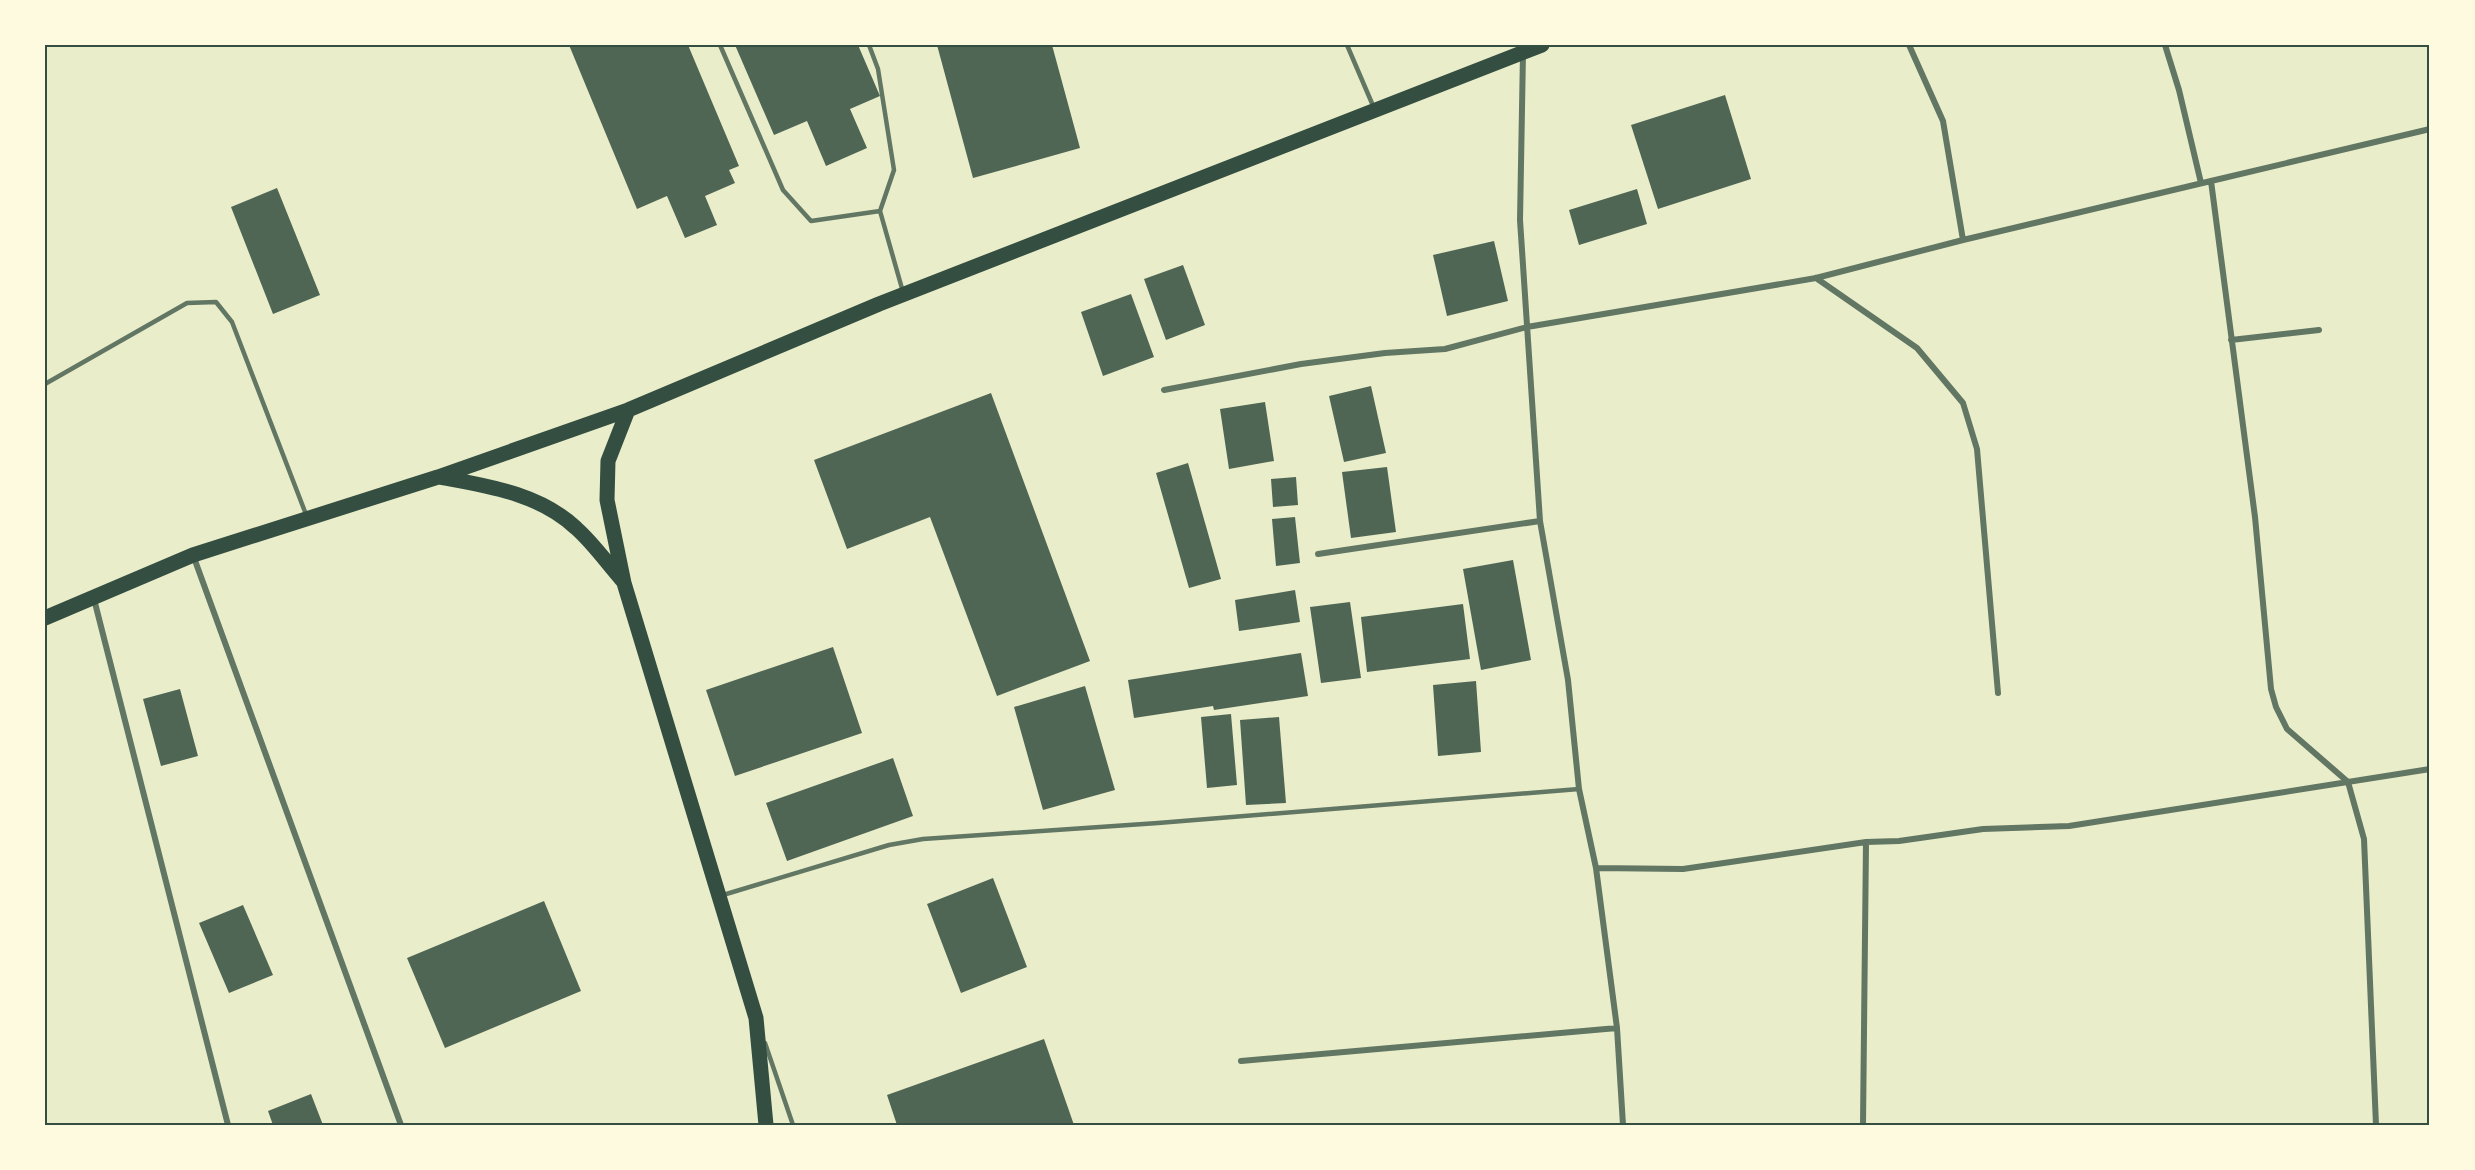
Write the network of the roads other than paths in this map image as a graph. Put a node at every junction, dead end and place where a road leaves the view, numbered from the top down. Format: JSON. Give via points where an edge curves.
{"nodes":[{"id":1,"x":720,"y":45,"type":"edge"},
{"id":2,"x":869,"y":45,"type":"edge"},
{"id":3,"x":1347,"y":45,"type":"edge"},
{"id":4,"x":1542,"y":45,"type":"edge"},
{"id":5,"x":1909,"y":45,"type":"edge"},
{"id":6,"x":2165,"y":45,"type":"edge"},
{"id":7,"x":1523,"y":52,"type":"junction"},
{"id":8,"x":1375,"y":110,"type":"junction"},
{"id":9,"x":2430,"y":129,"type":"edge"},
{"id":10,"x":2211,"y":181,"type":"junction"},
{"id":11,"x":2201,"y":183,"type":"junction"},
{"id":12,"x":880,"y":211,"type":"junction"},
{"id":13,"x":1963,"y":240,"type":"junction"},
{"id":14,"x":1816,"y":278,"type":"junction"},
{"id":15,"x":904,"y":294,"type":"junction"},
{"id":16,"x":1527,"y":327,"type":"junction"},
{"id":17,"x":2319,"y":330,"type":"dead end"},
{"id":18,"x":2231,"y":340,"type":"junction"},
{"id":19,"x":45,"y":384,"type":"edge"},
{"id":20,"x":1164,"y":390,"type":"dead end"},
{"id":21,"x":628,"y":410,"type":"junction"},
{"id":22,"x":438,"y":477,"type":"junction"},
{"id":23,"x":307,"y":517,"type":"junction"},
{"id":24,"x":1540,"y":521,"type":"junction"},
{"id":25,"x":1318,"y":554,"type":"dead end"},
{"id":26,"x":193,"y":555,"type":"junction"},
{"id":27,"x":624,"y":583,"type":"junction"},
{"id":28,"x":93,"y":597,"type":"junction"},
{"id":29,"x":45,"y":618,"type":"edge"},
{"id":30,"x":1998,"y":693,"type":"dead end"},
{"id":31,"x":2430,"y":769,"type":"edge"},
{"id":32,"x":2348,"y":782,"type":"junction"},
{"id":33,"x":1579,"y":789,"type":"junction"},
{"id":34,"x":1866,"y":842,"type":"junction"},
{"id":35,"x":1596,"y":867,"type":"junction"},
{"id":36,"x":717,"y":897,"type":"junction"},
{"id":37,"x":756,"y":1018,"type":"junction"},
{"id":38,"x":1617,"y":1028,"type":"junction"},
{"id":39,"x":1241,"y":1061,"type":"dead end"},
{"id":40,"x":228,"y":1125,"type":"edge"},
{"id":41,"x":401,"y":1125,"type":"edge"},
{"id":42,"x":766,"y":1125,"type":"edge"},
{"id":43,"x":793,"y":1125,"type":"edge"},
{"id":44,"x":1623,"y":1125,"type":"edge"},
{"id":45,"x":1863,"y":1125,"type":"edge"},
{"id":46,"x":2376,"y":1125,"type":"edge"}],
"edges":[{"from":1,"to":12,"type":"lane","via":[[783,190],[811,221]]},
{"from":2,"to":12,"type":"lane","via":[[878,69],[894,170]]},
{"from":3,"to":8,"type":"lane"},
{"from":4,"to":7,"type":"main road"},
{"from":5,"to":13,"type":"street","via":[[1943,122]]},
{"from":6,"to":11,"type":"street","via":[[2180,90]]},
{"from":7,"to":8,"type":"main road"},
{"from":7,"to":16,"type":"street","via":[[1520,220]]},
{"from":8,"to":15,"type":"main road"},
{"from":9,"to":10,"type":"street"},
{"from":10,"to":11,"type":"street"},
{"from":10,"to":18,"type":"street"},
{"from":11,"to":13,"type":"street"},
{"from":12,"to":15,"type":"lane"},
{"from":13,"to":14,"type":"street"},
{"from":14,"to":16,"type":"street"},
{"from":14,"to":30,"type":"street","via":[[1917,348],[1963,403],[1977,449]]},
{"from":15,"to":21,"type":"main road"},
{"from":16,"to":20,"type":"street","via":[[1445,348],[1301,364]]},
{"from":16,"to":24,"type":"street"},
{"from":17,"to":18,"type":"street"},
{"from":18,"to":32,"type":"street","via":[[2255,517],[2271,689],[2287,729]]},
{"from":19,"to":23,"type":"lane","via":[[186,303],[216,302],[232,322]]},
{"from":21,"to":22,"type":"main road"},
{"from":21,"to":27,"type":"main road","via":[[608,461],[608,500]]},
{"from":22,"to":23,"type":"main road"},
{"from":22,"to":27,"type":"main road","via":[[524,495],[552,510],[576,527]]},
{"from":23,"to":26,"type":"main road"},
{"from":24,"to":25,"type":"street"},
{"from":24,"to":33,"type":"street","via":[[1568,680]]},
{"from":26,"to":28,"type":"main road"},
{"from":26,"to":41,"type":"street"},
{"from":27,"to":36,"type":"main road"},
{"from":28,"to":29,"type":"main road"},
{"from":28,"to":40,"type":"street"},
{"from":31,"to":32,"type":"street"},
{"from":32,"to":34,"type":"street","via":[[2069,826],[1983,829]]},
{"from":32,"to":46,"type":"street","via":[[2364,839]]},
{"from":33,"to":35,"type":"street"},
{"from":33,"to":36,"type":"lane","via":[[923,839],[889,845]]},
{"from":34,"to":35,"type":"street","via":[[1683,869]]},
{"from":34,"to":45,"type":"street"},
{"from":35,"to":38,"type":"street"},
{"from":36,"to":37,"type":"main road"},
{"from":37,"to":42,"type":"main road"},
{"from":37,"to":43,"type":"lane"},
{"from":38,"to":39,"type":"street"},
{"from":38,"to":44,"type":"street"}]}
